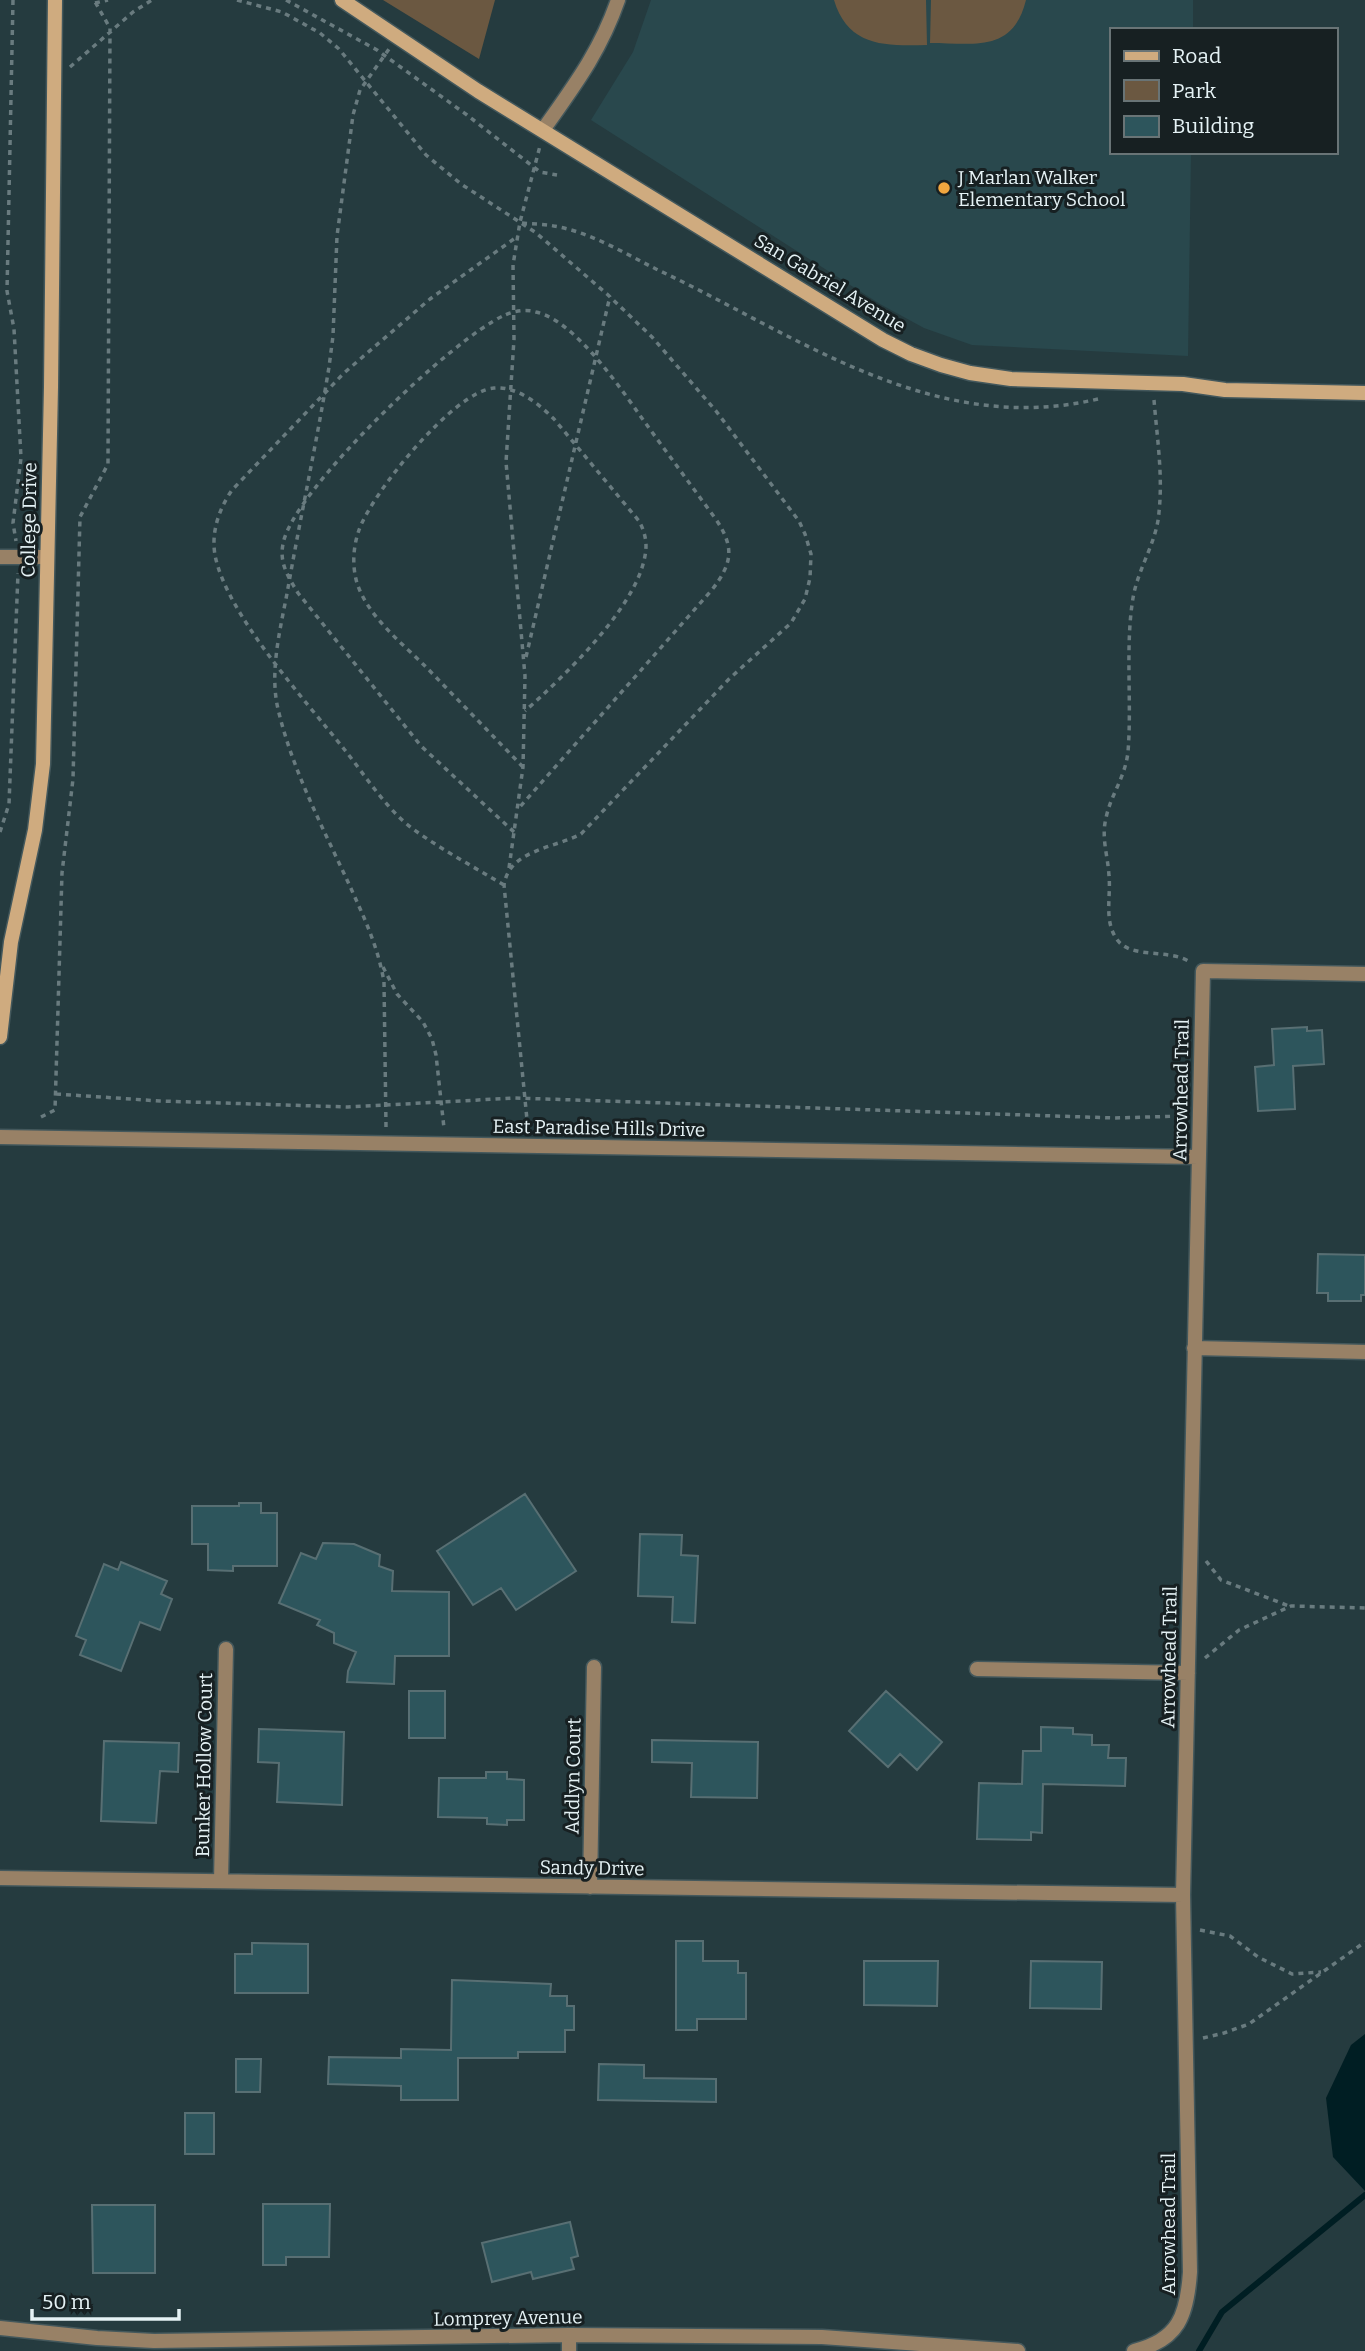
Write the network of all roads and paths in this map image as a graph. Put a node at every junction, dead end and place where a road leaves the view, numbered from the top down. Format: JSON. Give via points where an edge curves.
{"nodes":[{"id":1,"x":13,"y":0,"type":"edge"},
{"id":2,"x":55,"y":0,"type":"edge"},
{"id":3,"x":108,"y":0,"type":"edge"},
{"id":4,"x":152,"y":0,"type":"edge"},
{"id":5,"x":237,"y":0,"type":"edge"},
{"id":6,"x":286,"y":0,"type":"edge"},
{"id":7,"x":342,"y":0,"type":"edge"},
{"id":8,"x":618,"y":0,"type":"edge"},
{"id":9,"x":94,"y":1,"type":"edge"},
{"id":10,"x":110,"y":32,"type":"junction"},
{"id":11,"x":399,"y":36,"type":"junction"},
{"id":12,"x":385,"y":55,"type":"junction"},
{"id":13,"x":55,"y":80,"type":"junction"},
{"id":14,"x":366,"y":81,"type":"junction"},
{"id":15,"x":543,"y":130,"type":"junction"},
{"id":16,"x":535,"y":168,"type":"junction"},
{"id":17,"x":557,"y":175,"type":"dead end"},
{"id":18,"x":520,"y":222,"type":"junction"},
{"id":19,"x":518,"y":236,"type":"junction"},
{"id":20,"x":610,"y":296,"type":"junction"},
{"id":21,"x":514,"y":312,"type":"junction"},
{"id":22,"x":596,"y":357,"type":"junction"},
{"id":23,"x":1153,"y":383,"type":"junction"},
{"id":24,"x":511,"y":390,"type":"junction"},
{"id":25,"x":325,"y":392,"type":"junction"},
{"id":26,"x":1365,"y":393,"type":"edge"},
{"id":27,"x":1104,"y":398,"type":"dead end"},
{"id":28,"x":575,"y":444,"type":"junction"},
{"id":29,"x":303,"y":506,"type":"junction"},
{"id":30,"x":0,"y":557,"type":"edge"},
{"id":31,"x":19,"y":557,"type":"junction"},
{"id":32,"x":47,"y":557,"type":"junction"},
{"id":33,"x":290,"y":579,"type":"junction"},
{"id":34,"x":275,"y":663,"type":"junction"},
{"id":35,"x":525,"y":663,"type":"junction"},
{"id":36,"x":525,"y":712,"type":"junction"},
{"id":37,"x":523,"y":767,"type":"junction"},
{"id":38,"x":518,"y":809,"type":"junction"},
{"id":39,"x":0,"y":832,"type":"edge"},
{"id":40,"x":514,"y":832,"type":"junction"},
{"id":41,"x":509,"y":870,"type":"junction"},
{"id":42,"x":504,"y":885,"type":"junction"},
{"id":43,"x":381,"y":962,"type":"junction"},
{"id":44,"x":1203,"y":971,"type":"junction"},
{"id":45,"x":1365,"y":974,"type":"edge"},
{"id":46,"x":0,"y":1037,"type":"edge"},
{"id":47,"x":56,"y":1094,"type":"junction"},
{"id":48,"x":525,"y":1098,"type":"junction"},
{"id":49,"x":441,"y":1101,"type":"junction"},
{"id":50,"x":386,"y":1104,"type":"junction"},
{"id":51,"x":1191,"y":1115,"type":"dead end"},
{"id":52,"x":41,"y":1117,"type":"dead end"},
{"id":53,"x":0,"y":1136,"type":"edge"},
{"id":54,"x":386,"y":1143,"type":"junction"},
{"id":55,"x":445,"y":1144,"type":"junction"},
{"id":56,"x":530,"y":1146,"type":"junction"},
{"id":57,"x":1198,"y":1157,"type":"junction"},
{"id":58,"x":1194,"y":1348,"type":"junction"},
{"id":59,"x":1365,"y":1352,"type":"edge"},
{"id":60,"x":1190,"y":1540,"type":"junction"},
{"id":61,"x":1291,"y":1606,"type":"junction"},
{"id":62,"x":1365,"y":1608,"type":"edge"},
{"id":63,"x":226,"y":1649,"type":"dead end"},
{"id":64,"x":594,"y":1667,"type":"dead end"},
{"id":65,"x":977,"y":1670,"type":"dead end"},
{"id":66,"x":1188,"y":1673,"type":"junction"},
{"id":67,"x":0,"y":1878,"type":"edge"},
{"id":68,"x":220,"y":1881,"type":"junction"},
{"id":69,"x":590,"y":1887,"type":"junction"},
{"id":70,"x":1183,"y":1895,"type":"junction"},
{"id":71,"x":1183,"y":1929,"type":"junction"},
{"id":72,"x":1365,"y":1942,"type":"edge"},
{"id":73,"x":1323,"y":1972,"type":"junction"},
{"id":74,"x":1184,"y":2041,"type":"junction"},
{"id":75,"x":0,"y":2328,"type":"edge"},
{"id":76,"x":569,"y":2336,"type":"junction"},
{"id":77,"x":569,"y":2351,"type":"edge"},
{"id":78,"x":1018,"y":2351,"type":"edge"},
{"id":79,"x":1134,"y":2351,"type":"edge"}],
"edges":[{"from":1,"to":31,"type":"path","via":[[7,291],[14,329],[21,458],[13,523]]},
{"from":2,"to":13,"type":"street","name":"College Drive"},
{"from":3,"to":9,"type":"path"},
{"from":4,"to":10,"type":"path"},
{"from":5,"to":14,"type":"path","via":[[309,25],[339,49]]},
{"from":6,"to":12,"type":"path"},
{"from":7,"to":11,"type":"street","name":"San Gabriel Avenue"},
{"from":8,"to":15,"type":"street","via":[[591,62]]},
{"from":9,"to":10,"type":"path"},
{"from":10,"to":13,"type":"path"},
{"from":10,"to":47,"type":"path","via":[[108,464],[80,517],[73,779],[62,873]]},
{"from":11,"to":12,"type":"path"},
{"from":11,"to":15,"type":"street","name":"San Gabriel Avenue"},
{"from":12,"to":14,"type":"path"},
{"from":12,"to":16,"type":"path"},
{"from":13,"to":32,"type":"street","name":"College Drive"},
{"from":14,"to":18,"type":"path","via":[[426,155]]},
{"from":14,"to":25,"type":"path","via":[[356,101],[346,164]]},
{"from":15,"to":16,"type":"path"},
{"from":15,"to":23,"type":"street","name":"San Gabriel Avenue","via":[[911,354],[970,373],[1011,379]]},
{"from":16,"to":17,"type":"path"},
{"from":16,"to":18,"type":"path"},
{"from":18,"to":19,"type":"path"},
{"from":18,"to":20,"type":"path"},
{"from":18,"to":27,"type":"path","via":[[595,239],[834,360],[909,389],[996,406],[1056,406]]},
{"from":19,"to":21,"type":"path"},
{"from":19,"to":25,"type":"path","via":[[430,299]]},
{"from":20,"to":22,"type":"path"},
{"from":20,"to":41,"type":"path","via":[[716,411],[799,521],[809,544],[810,578],[805,600],[791,623],[729,680],[581,834],[526,856]]},
{"from":21,"to":22,"type":"path","via":[[543,314]]},
{"from":21,"to":24,"type":"path"},
{"from":21,"to":29,"type":"path","via":[[486,325],[424,374],[336,462]]},
{"from":22,"to":28,"type":"path"},
{"from":22,"to":38,"type":"path","via":[[725,533],[728,562],[711,591]]},
{"from":23,"to":26,"type":"street","name":"San Gabriel Avenue","via":[[1224,390]]},
{"from":23,"to":44,"type":"path","via":[[1160,510],[1132,602],[1126,768],[1105,819],[1110,921],[1124,947],[1181,956]]},
{"from":24,"to":28,"type":"path","via":[[543,409]]},
{"from":24,"to":35,"type":"path","via":[[506,462]]},
{"from":24,"to":37,"type":"path","via":[[489,389],[474,395],[413,451],[365,516],[354,562],[360,590],[381,621]]},
{"from":25,"to":29,"type":"path"},
{"from":25,"to":34,"type":"path","via":[[232,490],[219,513],[214,535],[225,583]]},
{"from":28,"to":35,"type":"path"},
{"from":28,"to":36,"type":"path","via":[[639,520],[645,554],[634,586],[610,622]]},
{"from":29,"to":33,"type":"path"},
{"from":29,"to":33,"type":"path","via":[[282,546],[282,562]]},
{"from":30,"to":31,"type":"street"},
{"from":31,"to":32,"type":"street"},
{"from":31,"to":39,"type":"path","via":[[9,804]]},
{"from":32,"to":46,"type":"street","name":"College Drive","via":[[40,800],[15,919]]},
{"from":33,"to":34,"type":"path"},
{"from":33,"to":40,"type":"path","via":[[421,746]]},
{"from":34,"to":42,"type":"path","via":[[407,824]]},
{"from":34,"to":43,"type":"path","via":[[277,705],[286,738]]},
{"from":35,"to":36,"type":"path"},
{"from":36,"to":37,"type":"path"},
{"from":37,"to":38,"type":"path"},
{"from":38,"to":40,"type":"path"},
{"from":40,"to":41,"type":"path"},
{"from":41,"to":42,"type":"path"},
{"from":42,"to":48,"type":"path"},
{"from":43,"to":49,"type":"path","via":[[397,994],[428,1030]]},
{"from":43,"to":50,"type":"path"},
{"from":44,"to":45,"type":"street"},
{"from":44,"to":57,"type":"street","name":"Arrowhead Trail"},
{"from":47,"to":50,"type":"path","via":[[348,1107]]},
{"from":47,"to":52,"type":"path","via":[[55,1110]]},
{"from":48,"to":49,"type":"path"},
{"from":48,"to":51,"type":"path","via":[[1100,1118]]},
{"from":48,"to":56,"type":"path"},
{"from":49,"to":50,"type":"path"},
{"from":49,"to":55,"type":"path"},
{"from":50,"to":54,"type":"path"},
{"from":53,"to":54,"type":"street","name":"East Paradise Hills Drive"},
{"from":54,"to":55,"type":"street","name":"East Paradise Hills Drive"},
{"from":55,"to":56,"type":"street","name":"East Paradise Hills Drive"},
{"from":56,"to":57,"type":"street","name":"East Paradise Hills Drive"},
{"from":57,"to":58,"type":"street","name":"Arrowhead Trail"},
{"from":58,"to":59,"type":"street"},
{"from":58,"to":60,"type":"street","name":"Arrowhead Trail"},
{"from":60,"to":61,"type":"path","via":[[1221,1580]]},
{"from":60,"to":66,"type":"street","name":"Arrowhead Trail"},
{"from":61,"to":62,"type":"path"},
{"from":61,"to":66,"type":"path","via":[[1239,1630]]},
{"from":63,"to":68,"type":"street","name":"Bunker Hollow Court"},
{"from":64,"to":69,"type":"street","name":"Addlyn Court"},
{"from":65,"to":66,"type":"street"},
{"from":66,"to":70,"type":"street","name":"Arrowhead Trail"},
{"from":67,"to":68,"type":"street","name":"Sandy Drive"},
{"from":68,"to":69,"type":"street","name":"Sandy Drive"},
{"from":69,"to":70,"type":"street","name":"Sandy Drive"},
{"from":70,"to":71,"type":"street","name":"Arrowhead Trail"},
{"from":71,"to":73,"type":"path","via":[[1230,1936],[1292,1974]]},
{"from":71,"to":74,"type":"street","name":"Arrowhead Trail"},
{"from":72,"to":73,"type":"path"},
{"from":73,"to":74,"type":"path","via":[[1249,2024]]},
{"from":74,"to":79,"type":"street","name":"Arrowhead Trail","via":[[1188,2302],[1181,2321],[1167,2337]]},
{"from":75,"to":76,"type":"street","name":"Lomprey Avenue","via":[[166,2342]]},
{"from":76,"to":77,"type":"street"},
{"from":76,"to":78,"type":"street","name":"Lomprey Avenue","via":[[831,2337]]}]}
